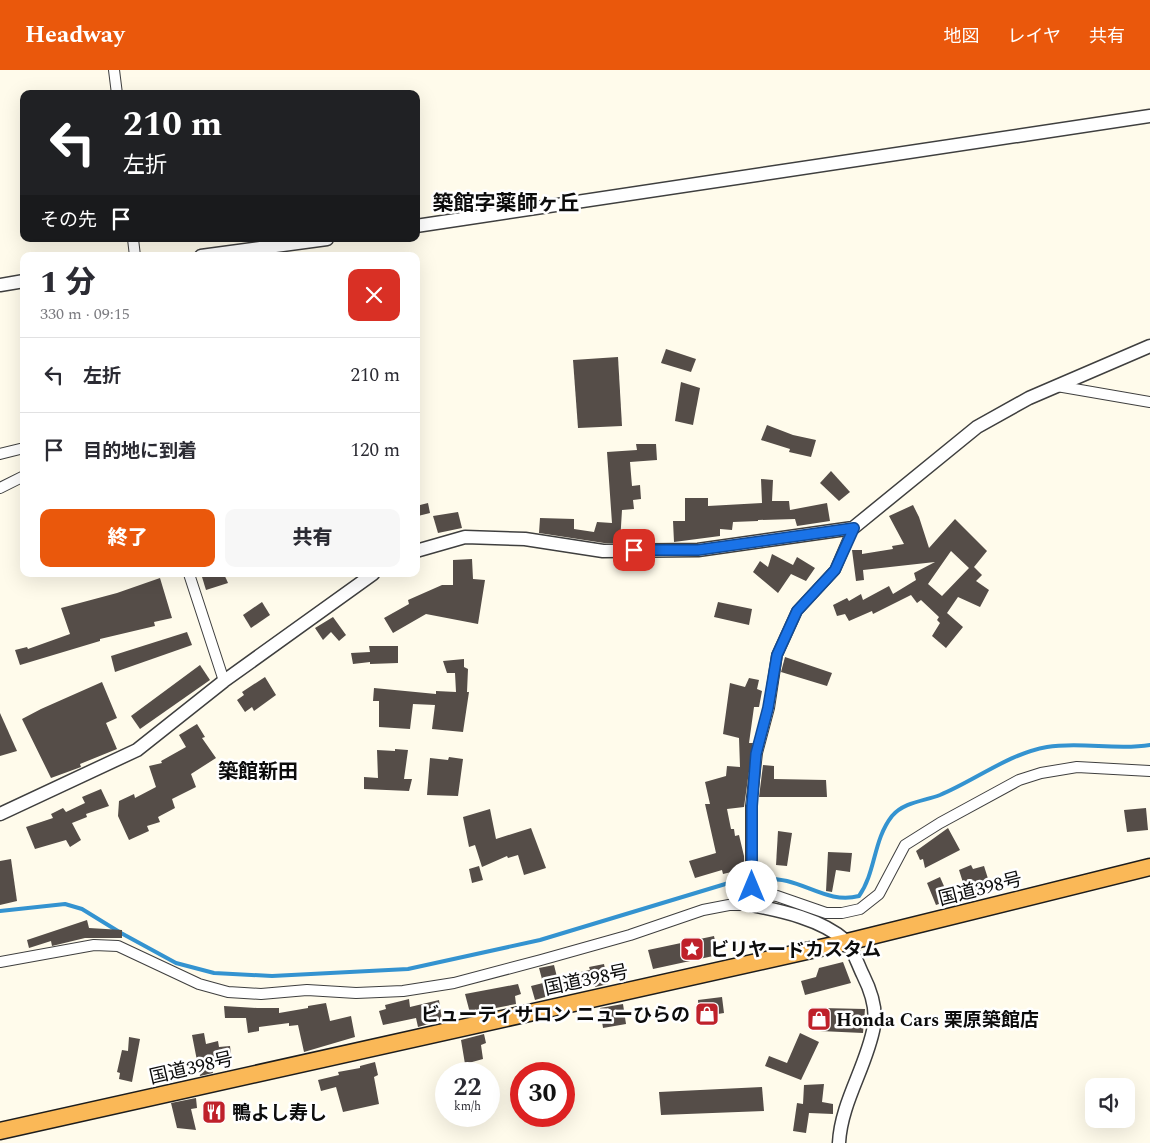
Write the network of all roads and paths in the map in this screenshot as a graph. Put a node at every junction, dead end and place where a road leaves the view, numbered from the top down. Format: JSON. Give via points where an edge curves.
{"nodes":[{"id":1,"x":114,"y":70,"type":"edge"},
{"id":2,"x":116,"y":90,"type":"edge"},
{"id":3,"x":1150,"y":116,"type":"edge"},
{"id":4,"x":420,"y":225,"type":"edge"},
{"id":5,"x":305,"y":242,"type":"edge"},
{"id":6,"x":231,"y":252,"type":"edge"},
{"id":7,"x":20,"y":282,"type":"edge"},
{"id":8,"x":0,"y":285,"type":"edge"},
{"id":9,"x":1150,"y":346,"type":"edge"},
{"id":10,"x":1056,"y":386,"type":"junction"},
{"id":11,"x":1150,"y":402,"type":"edge"},
{"id":12,"x":20,"y":449,"type":"edge"},
{"id":13,"x":0,"y":454,"type":"edge"},
{"id":14,"x":20,"y":479,"type":"edge"},
{"id":15,"x":0,"y":488,"type":"edge"},
{"id":16,"x":854,"y":528,"type":"junction"},
{"id":17,"x":420,"y":550,"type":"edge"},
{"id":18,"x":190,"y":577,"type":"edge"},
{"id":19,"x":369,"y":577,"type":"edge"},
{"id":20,"x":224,"y":681,"type":"junction"},
{"id":21,"x":1150,"y":770,"type":"edge"},
{"id":22,"x":0,"y":814,"type":"edge"},
{"id":23,"x":1150,"y":867,"type":"edge"},
{"id":24,"x":751,"y":895,"type":"junction"},
{"id":25,"x":847,"y":942,"type":"junction"},
{"id":26,"x":0,"y":962,"type":"edge"},
{"id":27,"x":0,"y":1130,"type":"edge"},
{"id":28,"x":839,"y":1143,"type":"edge"}],
"edges":[{"from":1,"to":2,"type":"street"},
{"from":3,"to":4,"type":"street"},
{"from":5,"to":6,"type":"street"},
{"from":7,"to":8,"type":"street"},
{"from":9,"to":10,"type":"street"},
{"from":10,"to":11,"type":"street"},
{"from":10,"to":16,"type":"street","via":[[977,428]]},
{"from":12,"to":13,"type":"street"},
{"from":14,"to":15,"type":"street"},
{"from":16,"to":17,"type":"street","via":[[698,550],[603,550],[525,539],[465,537]]},
{"from":16,"to":24,"type":"street","via":[[835,570],[797,611],[777,655],[756,754]]},
{"from":18,"to":20,"type":"street"},
{"from":19,"to":20,"type":"street"},
{"from":20,"to":22,"type":"street","via":[[137,750]]},
{"from":21,"to":24,"type":"street","via":[[1077,767],[1019,780],[905,845],[886,883],[871,902],[860,909],[826,913],[778,896]]},
{"from":23,"to":25,"type":"highway","name":"国道398号"},
{"from":24,"to":25,"type":"street","via":[[776,910],[821,925]]},
{"from":24,"to":26,"type":"street","via":[[630,935],[454,983],[403,992],[228,992],[199,984],[118,946],[94,945]]},
{"from":25,"to":27,"type":"highway","name":"国道398号"},
{"from":25,"to":28,"type":"street","via":[[871,992],[874,1026],[846,1108]]}]}
